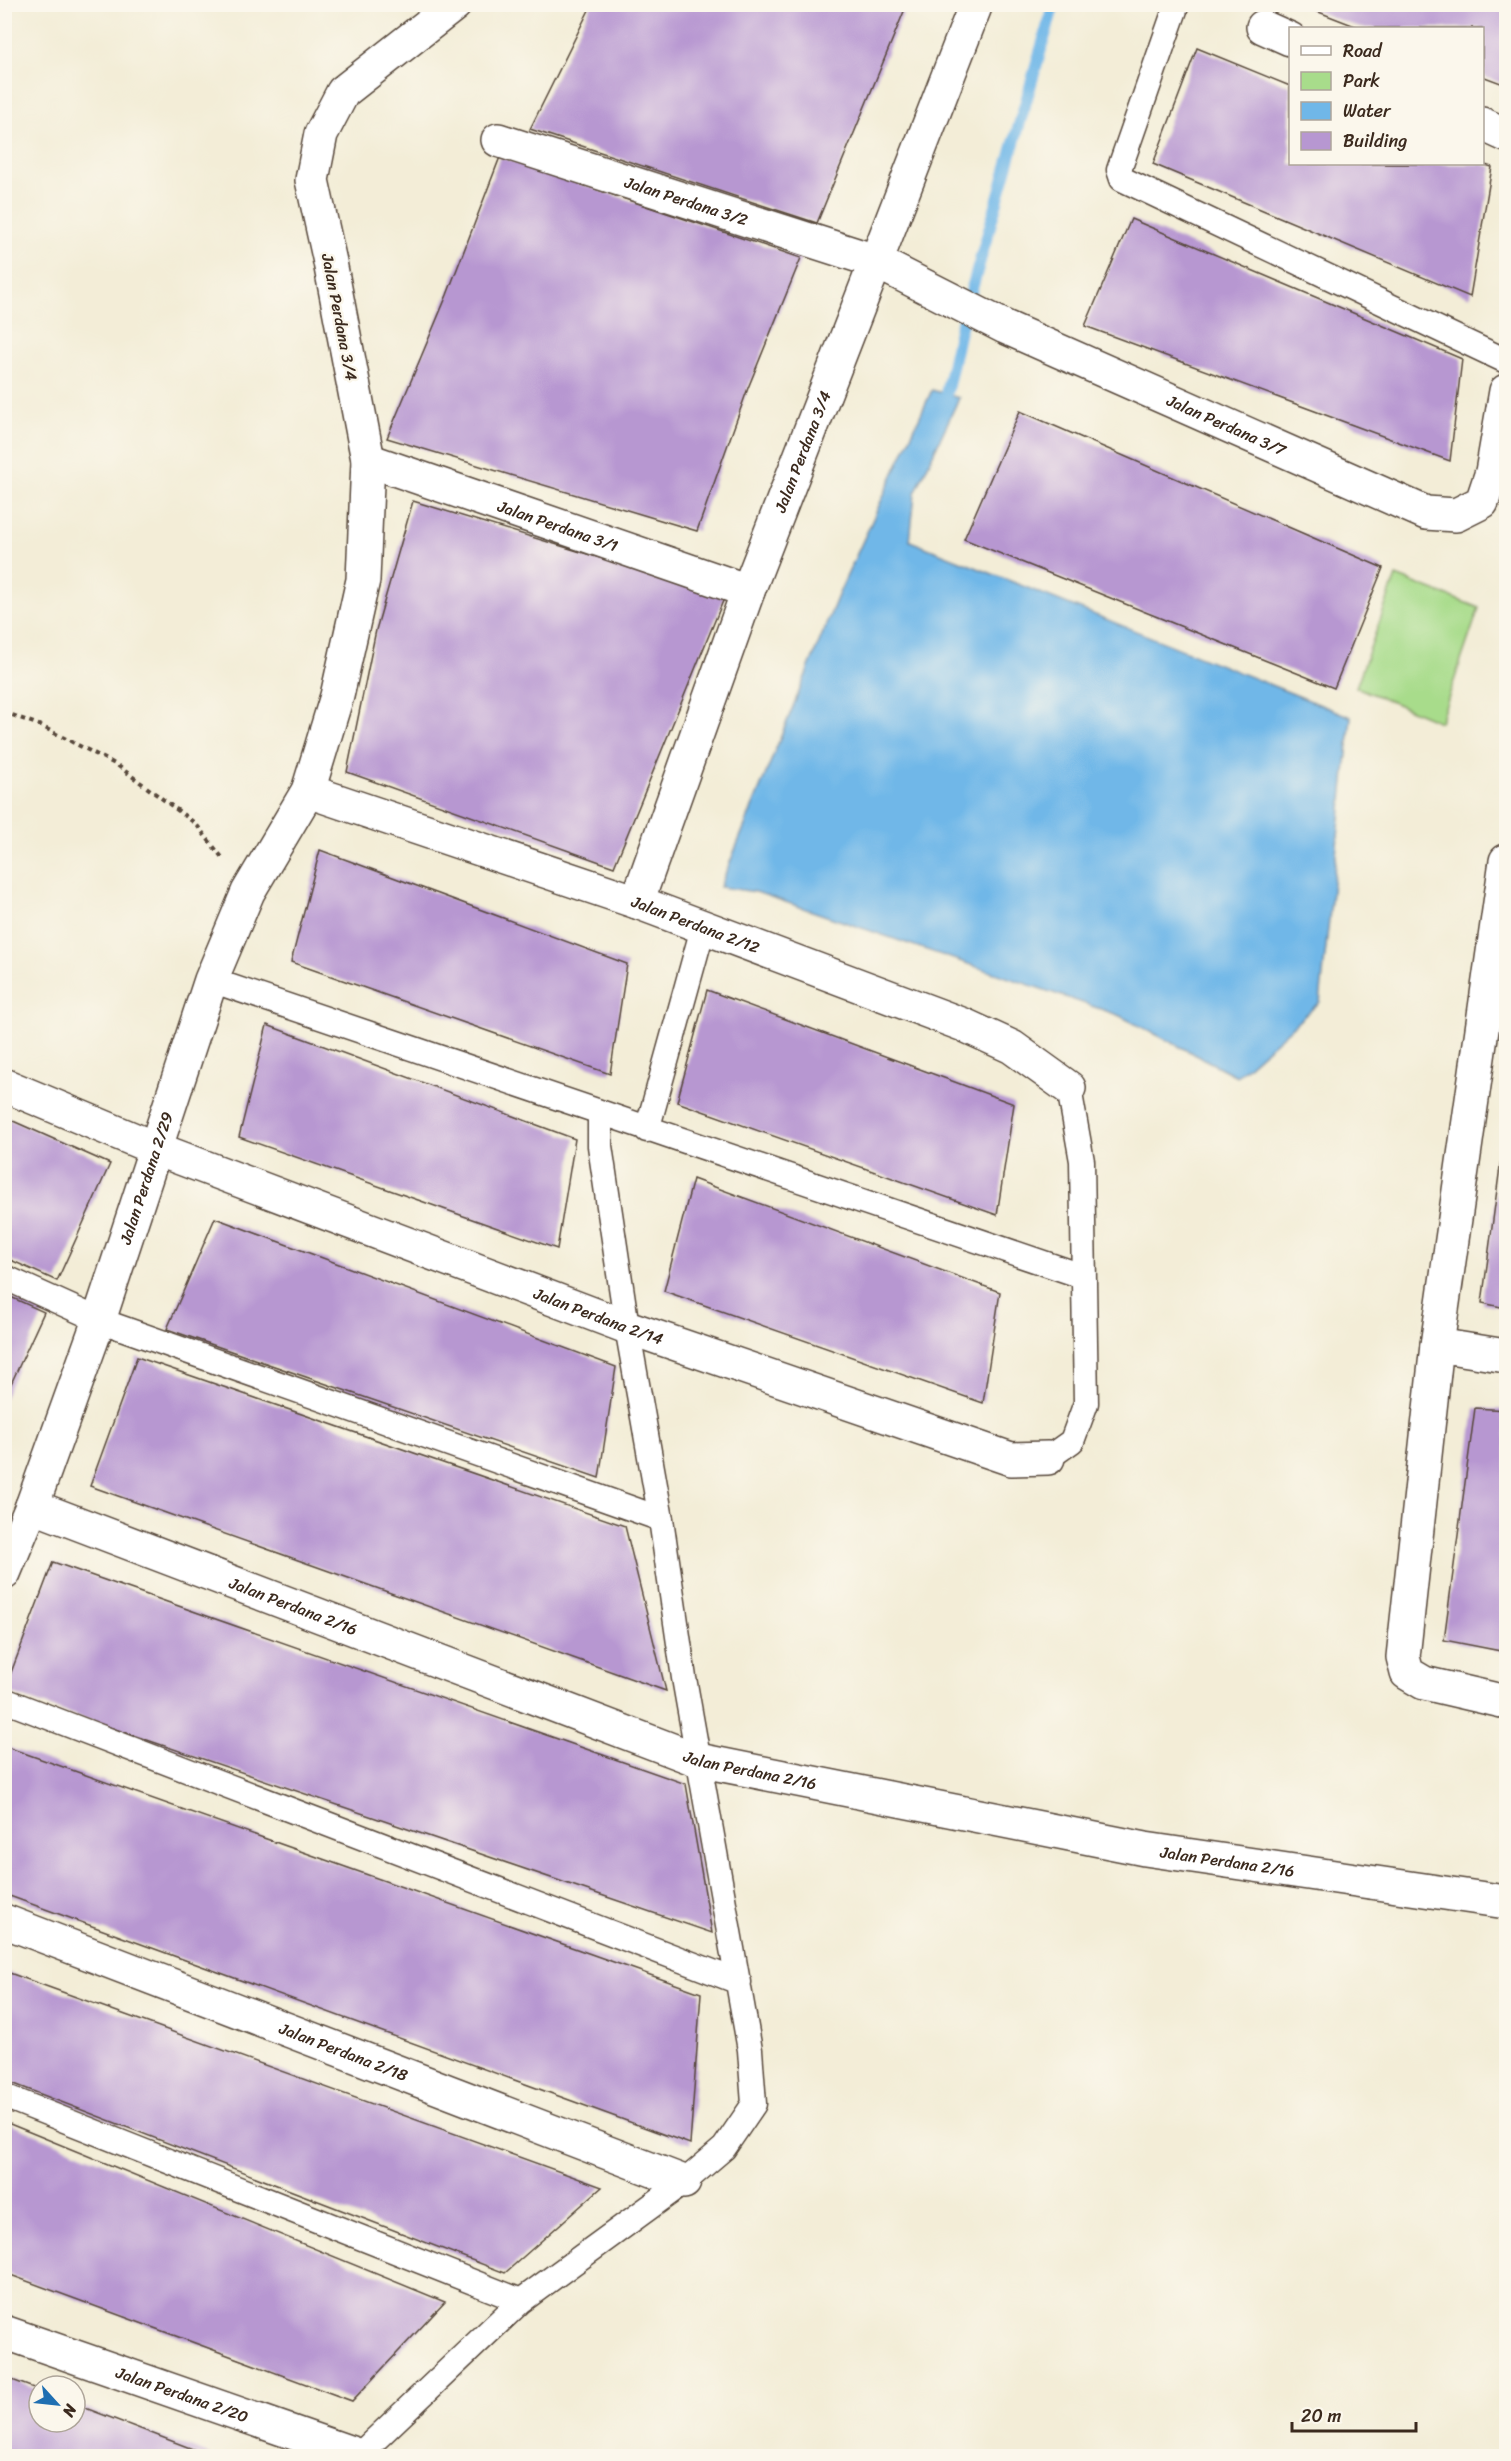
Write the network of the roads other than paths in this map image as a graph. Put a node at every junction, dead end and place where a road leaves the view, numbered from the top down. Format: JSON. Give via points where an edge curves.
{"nodes":[{"id":1,"x":456,"y":4,"type":"edge"},
{"id":2,"x":976,"y":4,"type":"edge"},
{"id":3,"x":1177,"y":4,"type":"edge"},
{"id":4,"x":1484,"y":125,"type":"edge"},
{"id":5,"x":1506,"y":135,"type":"edge"},
{"id":6,"x":498,"y":140,"type":"dead end"},
{"id":7,"x":875,"y":261,"type":"junction"},
{"id":8,"x":1506,"y":361,"type":"edge"},
{"id":9,"x":1506,"y":391,"type":"edge"},
{"id":10,"x":368,"y":460,"type":"junction"},
{"id":11,"x":748,"y":591,"type":"junction"},
{"id":12,"x":308,"y":791,"type":"junction"},
{"id":13,"x":1506,"y":861,"type":"edge"},
{"id":14,"x":638,"y":902,"type":"junction"},
{"id":15,"x":703,"y":928,"type":"junction"},
{"id":16,"x":211,"y":980,"type":"junction"},
{"id":17,"x":1496,"y":1017,"type":"edge"},
{"id":18,"x":4,"y":1085,"type":"edge"},
{"id":19,"x":1069,"y":1088,"type":"joint"},
{"id":20,"x":600,"y":1112,"type":"junction"},
{"id":21,"x":646,"y":1130,"type":"junction"},
{"id":22,"x":154,"y":1148,"type":"junction"},
{"id":23,"x":1082,"y":1276,"type":"junction"},
{"id":24,"x":4,"y":1277,"type":"edge"},
{"id":25,"x":99,"y":1320,"type":"junction"},
{"id":26,"x":627,"y":1327,"type":"junction"},
{"id":27,"x":1437,"y":1345,"type":"junction"},
{"id":28,"x":1506,"y":1356,"type":"edge"},
{"id":29,"x":1048,"y":1458,"type":"joint"},
{"id":30,"x":32,"y":1506,"type":"junction"},
{"id":31,"x":661,"y":1519,"type":"junction"},
{"id":32,"x":4,"y":1573,"type":"edge"},
{"id":33,"x":4,"y":1700,"type":"edge"},
{"id":34,"x":1506,"y":1702,"type":"edge"},
{"id":35,"x":698,"y":1760,"type":"junction"},
{"id":36,"x":1506,"y":1902,"type":"edge"},
{"id":37,"x":4,"y":1921,"type":"edge"},
{"id":38,"x":740,"y":1982,"type":"junction"},
{"id":39,"x":4,"y":2096,"type":"edge"},
{"id":40,"x":684,"y":2182,"type":"junction"},
{"id":41,"x":521,"y":2301,"type":"junction"},
{"id":42,"x":4,"y":2332,"type":"edge"},
{"id":43,"x":359,"y":2456,"type":"edge"}],
"edges":[{"from":1,"to":10,"type":"street","name":"Jalan Perdana 3/4","via":[[343,92],[321,134],[314,169],[312,180]]},
{"from":2,"to":7,"type":"street","name":"Jalan Perdana 3/4"},
{"from":3,"to":8,"type":"lane","via":[[1119,170],[1122,179]]},
{"from":4,"to":5,"type":"street"},
{"from":6,"to":7,"type":"street","name":"Jalan Perdana 3/2"},
{"from":7,"to":9,"type":"street","name":"Jalan Perdana 3/7","via":[[1005,327],[1426,513],[1456,515],[1482,502],[1492,471]]},
{"from":7,"to":11,"type":"street","name":"Jalan Perdana 3/4"},
{"from":10,"to":11,"type":"street","name":"Jalan Perdana 3/1"},
{"from":10,"to":12,"type":"street","name":"Jalan Perdana 3/4","via":[[363,580],[337,696]]},
{"from":11,"to":14,"type":"street","name":"Jalan Perdana 3/4"},
{"from":12,"to":14,"type":"street","name":"Jalan Perdana 2/12"},
{"from":12,"to":16,"type":"street","name":"Jalan Perdana 2/29","via":[[248,892]]},
{"from":13,"to":17,"type":"street"},
{"from":14,"to":15,"type":"street","name":"Jalan Perdana 2/12"},
{"from":15,"to":19,"type":"street","name":"Jalan Perdana 2/12","via":[[964,1025],[1012,1047]]},
{"from":15,"to":21,"type":"lane"},
{"from":16,"to":20,"type":"lane"},
{"from":16,"to":22,"type":"street","name":"Jalan Perdana 2/29"},
{"from":17,"to":27,"type":"street"},
{"from":18,"to":22,"type":"street","name":"Jalan Perdana 2/14"},
{"from":19,"to":23,"type":"lane","via":[[1082,1161]]},
{"from":20,"to":21,"type":"lane"},
{"from":20,"to":26,"type":"lane","via":[[600,1146]]},
{"from":21,"to":23,"type":"lane"},
{"from":22,"to":25,"type":"street","name":"Jalan Perdana 2/29"},
{"from":22,"to":26,"type":"street","name":"Jalan Perdana 2/14"},
{"from":23,"to":29,"type":"lane","via":[[1086,1403],[1072,1441]]},
{"from":24,"to":25,"type":"lane"},
{"from":25,"to":30,"type":"street","name":"Jalan Perdana 2/29"},
{"from":25,"to":31,"type":"lane"},
{"from":26,"to":29,"type":"street","name":"Jalan Perdana 2/14","via":[[1011,1459]]},
{"from":26,"to":31,"type":"lane"},
{"from":27,"to":28,"type":"street"},
{"from":27,"to":34,"type":"street","via":[[1402,1657],[1407,1673],[1424,1683]]},
{"from":30,"to":32,"type":"street","name":"Jalan Perdana 2/29"},
{"from":30,"to":35,"type":"street","name":"Jalan Perdana 2/16"},
{"from":31,"to":35,"type":"lane"},
{"from":33,"to":38,"type":"lane"},
{"from":35,"to":36,"type":"street","name":"Jalan Perdana 2/16","via":[[1146,1849]]},
{"from":35,"to":38,"type":"lane"},
{"from":37,"to":40,"type":"street","name":"Jalan Perdana 2/18"},
{"from":38,"to":40,"type":"lane","via":[[754,2104],[724,2148]]},
{"from":39,"to":41,"type":"lane"},
{"from":40,"to":41,"type":"lane"},
{"from":41,"to":43,"type":"lane"},
{"from":42,"to":43,"type":"street","name":"Jalan Perdana 2/20"}]}
